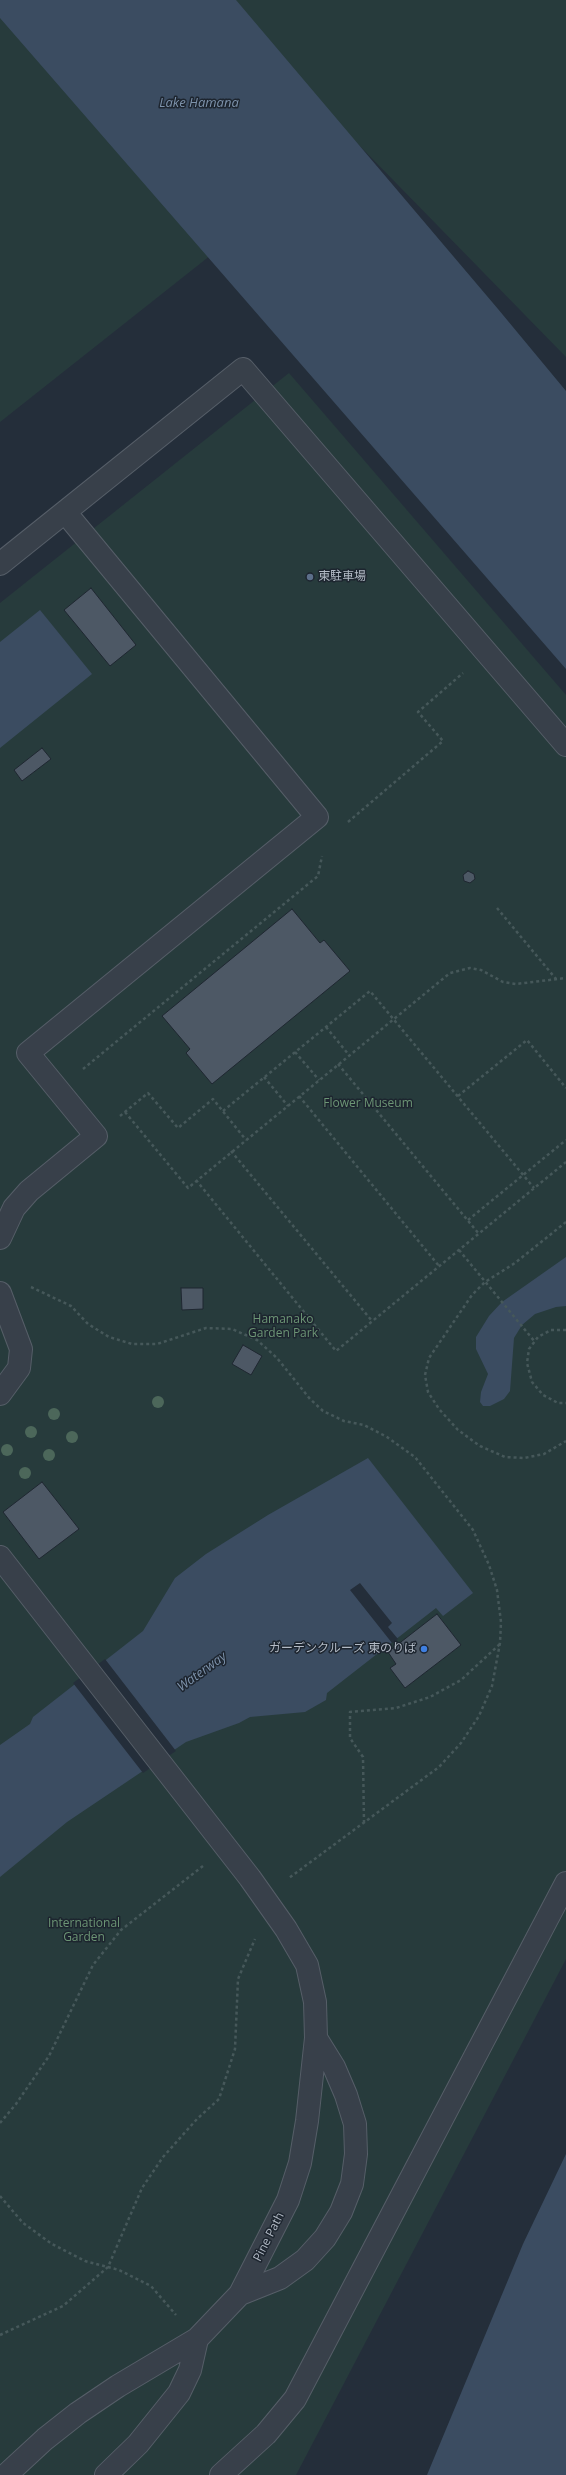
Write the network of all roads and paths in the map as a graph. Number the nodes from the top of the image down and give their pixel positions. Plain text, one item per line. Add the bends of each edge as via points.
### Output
1 (65, 512) junction
2 (0, 564) edge
3 (566, 745) edge
4 (497, 908) dead end
5 (566, 978) edge
6 (556, 979) junction
7 (393, 1019) junction
8 (326, 1027) junction
9 (295, 1052) junction
10 (349, 1055) junction
11 (338, 1064) junction
12 (264, 1077) junction
13 (319, 1080) junction
14 (566, 1088) edge
15 (299, 1096) junction
16 (458, 1096) junction
17 (288, 1106) junction
18 (222, 1111) junction
19 (125, 1112) junction
20 (96, 1136) junction
21 (246, 1140) junction
22 (566, 1140) edge
23 (231, 1151) junction
24 (566, 1162) edge
25 (523, 1175) junction
26 (196, 1180) junction
27 (534, 1189) junction
28 (468, 1220) junction
29 (566, 1222) edge
30 (479, 1234) junction
31 (0, 1238) edge
32 (459, 1250) junction
33 (439, 1266) junction
34 (485, 1282) junction
35 (27, 1285) dead end
36 (0, 1293) edge
37 (372, 1321) junction
38 (566, 1330) edge
39 (535, 1342) junction
40 (0, 1394) edge
41 (566, 1403) edge
42 (566, 1441) edge
43 (0, 1557) edge
44 (500, 1644) junction
45 (364, 1823) junction
46 (227, 1848) junction
47 (566, 1883) edge
48 (263, 1896) junction
49 (280, 1921) junction
50 (316, 2038) junction
51 (0, 2123) edge
52 (0, 2196) edge
53 (108, 2267) junction
54 (240, 2294) junction
55 (0, 2335) edge
56 (197, 2339) junction
57 (6, 2475) edge
58 (106, 2475) edge
59 (221, 2475) edge

1 - 2 lane
1 - 3 lane via 243,369
1 - 20 lane via 317,817 28,1053
4 - 6 path
5 - 6 path
6 - 7 path via 516,984 502,982 481,970 460,969
7 - 8 path via 370,991
7 - 10 path
7 - 16 path
8 - 9 path
8 - 10 path
9 - 12 path
9 - 13 path
10 - 11 path
11 - 13 path
11 - 28 path
12 - 17 path
12 - 18 path
13 - 15 path
14 - 16 path via 526,1040
15 - 17 path
15 - 33 path
16 - 25 path
17 - 21 path
18 - 19 path via 213,1099 178,1128 148,1093
18 - 21 path
19 - 20 path
19 - 26 path via 188,1188
20 - 31 lane via 29,1191 14,1208
21 - 23 path
22 - 25 path
23 - 26 path
23 - 37 path
24 - 27 path
25 - 27 path
25 - 28 path
26 - 37 path via 336,1350
27 - 30 path
28 - 30 path
29 - 34 path via 520,1259
30 - 32 path
32 - 33 path
32 - 34 path
33 - 37 path
34 - 39 path
34 - 42 path via 461,1310 429,1358 425,1375 428,1392 458,1430 480,1446 505,1457 524,1458 544,1454
35 - 44 path via 71,1306 88,1324 109,1337 132,1344 157,1344 206,1328 232,1329 257,1340 277,1358 323,1411 344,1421 364,1425 415,1458 473,1530 482,1547 497,1590 501,1622
36 - 40 lane via 21,1349 19,1368
38 - 39 path via 551,1330 538,1337
39 - 41 path via 529,1349 526,1363 532,1382 543,1396 558,1403
43 - 46 lane, Pine Path
44 - 45 path via 492,1686 479,1716 461,1743 439,1768
44 - 45 path via 461,1680 430,1697 396,1708 350,1712 350,1738 363,1757
45 - 48 path
46 - 48 lane, Pine Path
46 - 51 path via 121,1930 94,1965 49,2056
47 - 59 lane via 295,2400 266,2434
48 - 49 lane, Pine Path
49 - 50 lane, Pine Path via 307,1966 315,2002
49 - 53 path via 253,1941 238,1979 235,2049 219,2099 163,2157 142,2188
50 - 54 lane, Pine Path via 300,2163 288,2200
50 - 54 lane via 334,2067 355,2124 356,2154 352,2184 341,2212 325,2238 305,2260 280,2278
52 - 53 path via 23,2223 52,2244 85,2261
53 - 55 path via 63,2306
53 - 56 path via 151,2286
54 - 56 lane, Pine Path
56 - 57 lane, Pine Path via 78,2413
56 - 58 lane via 190,2370 179,2393 138,2444

